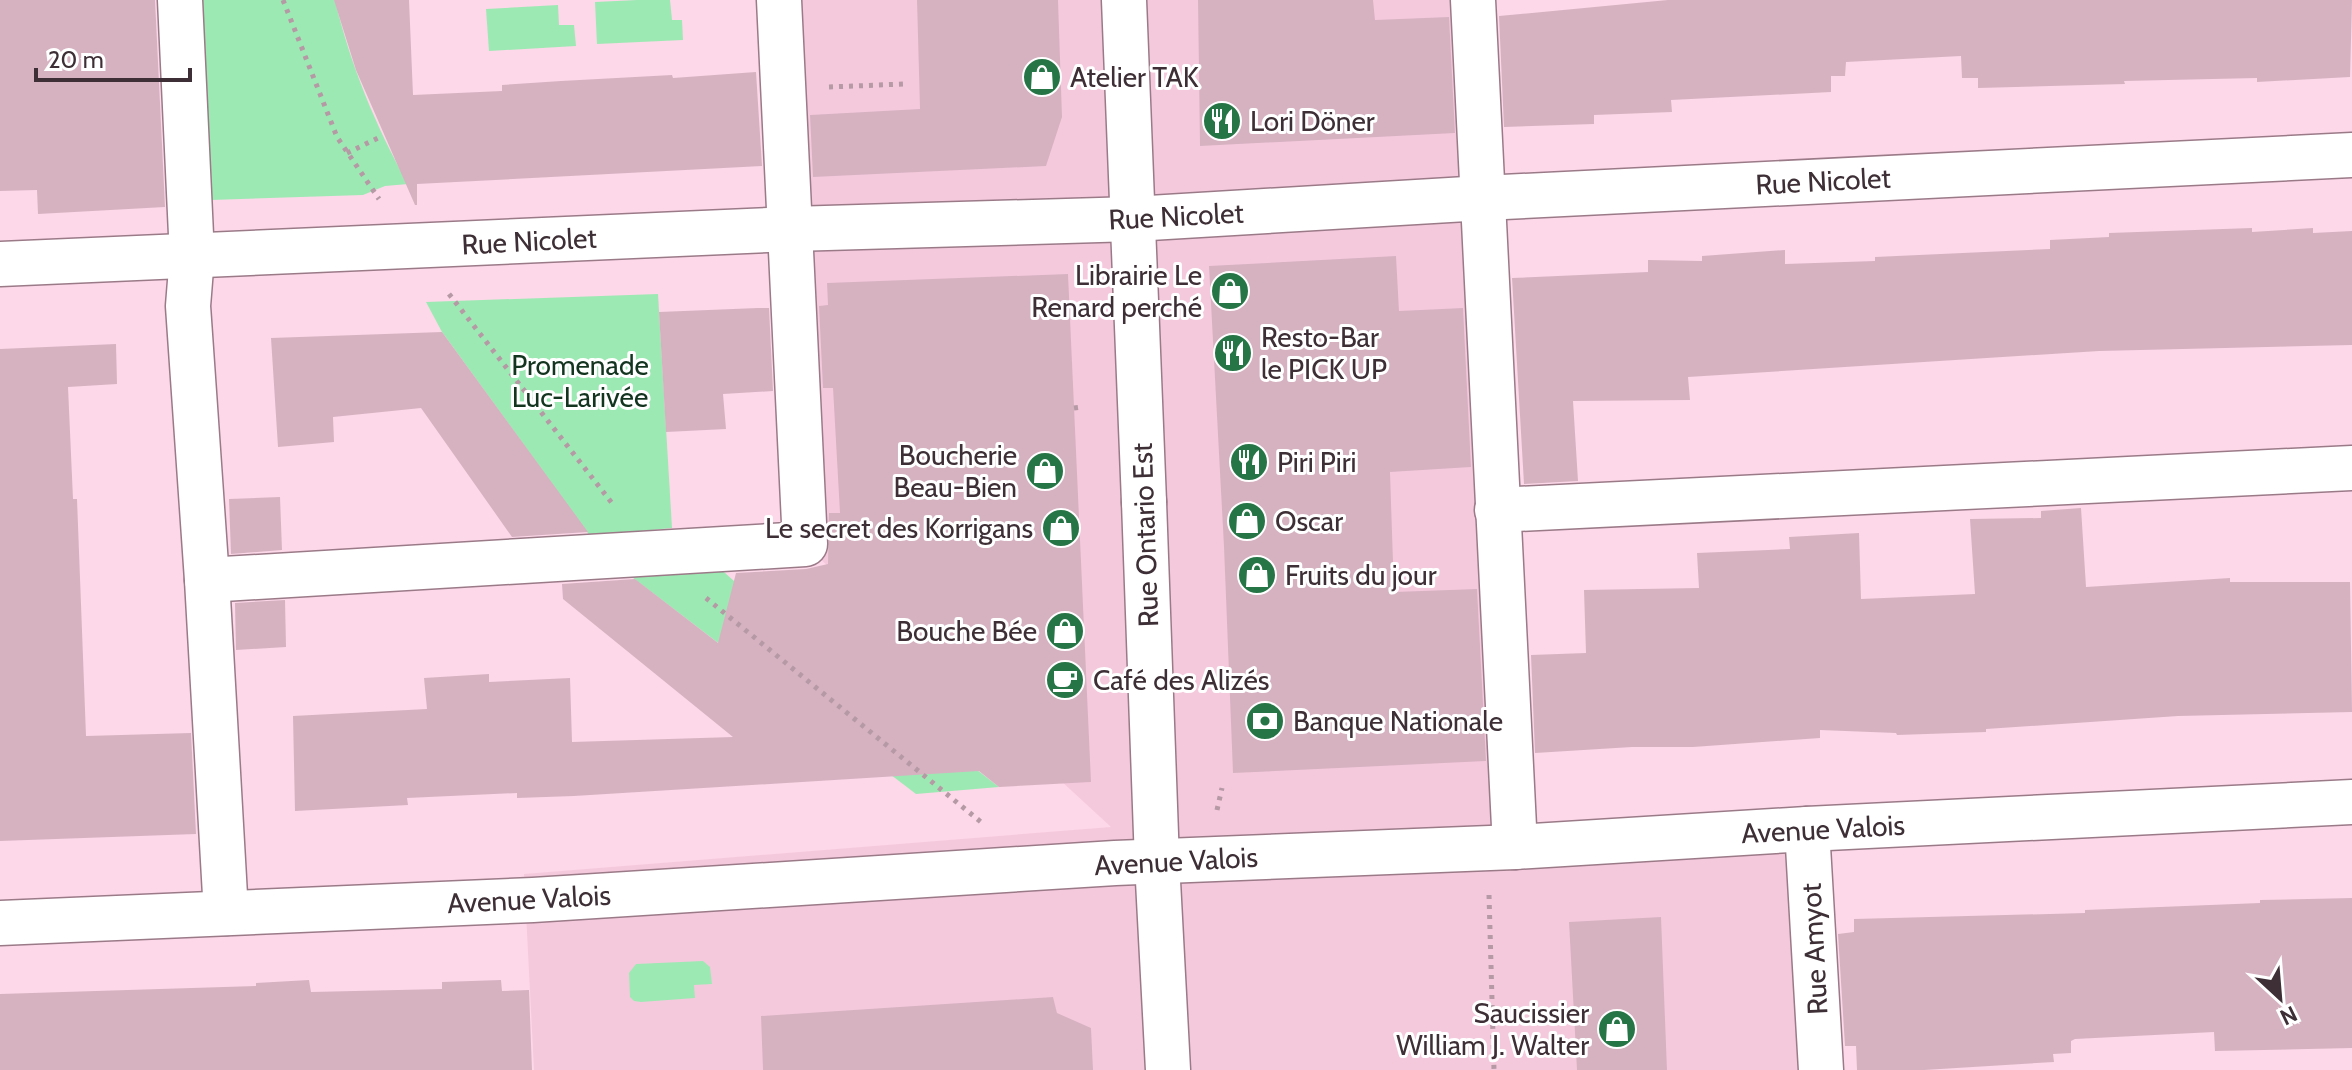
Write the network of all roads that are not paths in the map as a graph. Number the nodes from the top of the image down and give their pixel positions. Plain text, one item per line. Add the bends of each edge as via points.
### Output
1 (180, 0) edge
2 (779, 0) edge
3 (1124, 0) edge
4 (1473, 0) edge
5 (2352, 155) edge
6 (1483, 198) junction
7 (1133, 219) junction
8 (792, 229) junction
9 (192, 256) junction
10 (0, 264) edge
11 (2352, 468) edge
12 (1497, 510) junction
13 (207, 580) junction
14 (2352, 802) edge
15 (1807, 829) junction
16 (1515, 847) junction
17 (1157, 862) junction
18 (226, 913) junction
19 (0, 923) edge
20 (1168, 1070) edge
21 (1821, 1070) edge

1 - 9 street
2 - 8 street
3 - 7 street, Rue Ontario Est
4 - 6 street
5 - 6 street, Rue Nicolet
6 - 7 street, Rue Nicolet
6 - 12 street
7 - 8 street, Rue Nicolet
7 - 17 street, Rue Ontario Est
8 - 9 street, Rue Nicolet
8 - 13 street via 805,544
9 - 10 street, Rue Nicolet
9 - 13 street via 188,306
11 - 12 street
12 - 16 street
13 - 18 street
14 - 15 street, Avenue Valois
15 - 16 street, Avenue Valois
15 - 21 street, Rue Amyot
16 - 17 street, Avenue Valois
17 - 18 street, Avenue Valois
17 - 20 street, Rue Ontario Est
18 - 19 street, Avenue Valois

